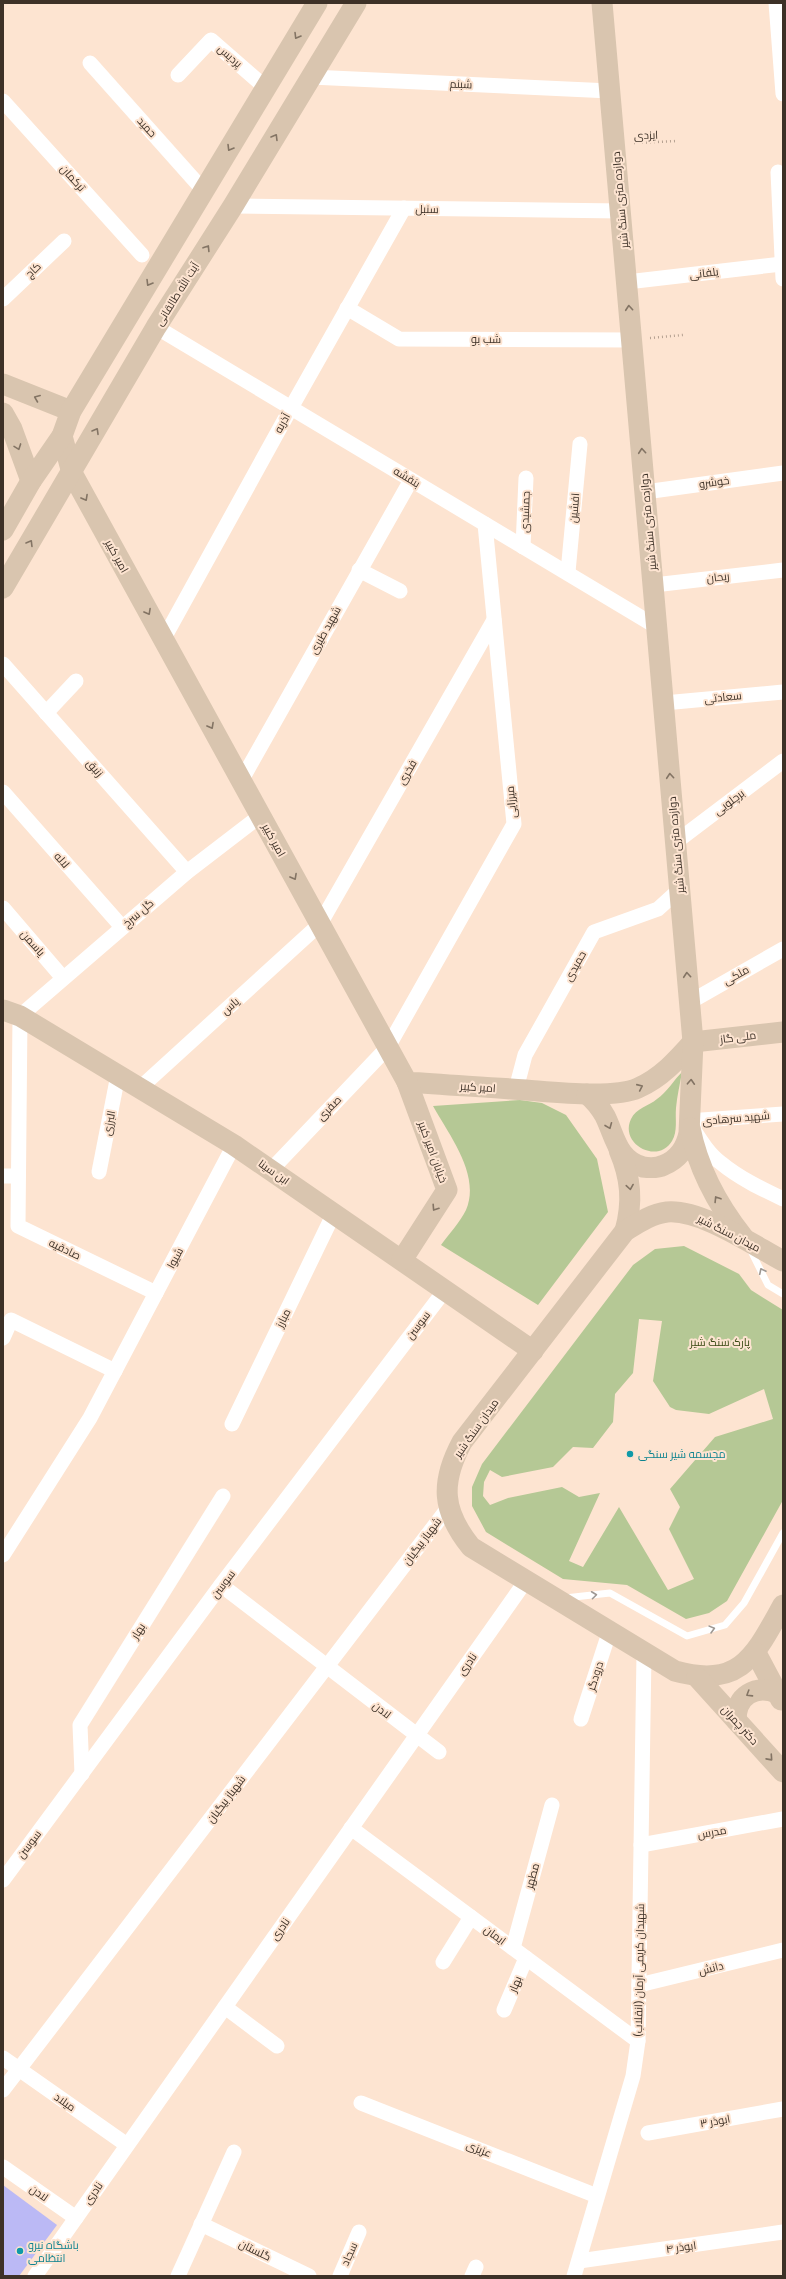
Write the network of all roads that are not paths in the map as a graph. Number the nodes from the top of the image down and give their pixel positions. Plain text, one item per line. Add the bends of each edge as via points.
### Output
1 (318, 3) edge
2 (356, 3) edge
3 (602, 3) edge
4 (776, 3) edge
5 (90, 63) dead end
6 (178, 75) dead end
7 (311, 77) junction
8 (266, 88) junction
9 (610, 91) junction
10 (783, 94) edge
11 (3, 101) edge
12 (778, 172) dead end
13 (204, 191) junction
14 (234, 206) junction
15 (404, 208) junction
16 (621, 211) junction
17 (64, 241) dead end
18 (142, 255) dead end
19 (164, 259) junction
20 (782, 264) junction
21 (191, 273) junction
22 (783, 279) edge
23 (627, 282) junction
24 (3, 299) edge
25 (347, 308) junction
26 (156, 327) junction
27 (632, 340) junction
28 (3, 384) edge
29 (290, 408) junction
30 (71, 411) junction
31 (3, 413) edge
32 (62, 436) junction
33 (580, 444) dead end
34 (72, 473) junction
35 (783, 473) edge
36 (526, 478) dead end
37 (411, 480) junction
38 (31, 482) junction
39 (645, 492) junction
40 (485, 524) junction
41 (3, 530) edge
42 (523, 547) junction
43 (8, 567) edge
44 (359, 570) junction
45 (783, 570) edge
46 (568, 572) junction
47 (654, 585) junction
48 (3, 588) edge
49 (400, 591) dead end
50 (494, 620) junction
51 (657, 627) junction
52 (164, 640) junction
53 (3, 664) edge
54 (76, 681) dead end
55 (783, 692) edge
56 (664, 703) junction
57 (46, 713) junction
58 (783, 761) edge
59 (241, 781) junction
60 (3, 792) edge
61 (260, 816) junction
62 (676, 842) junction
63 (187, 872) junction
64 (680, 889) junction
65 (3, 908) edge
66 (320, 924) junction
67 (122, 927) junction
68 (783, 949) edge
69 (63, 978) junction
70 (690, 1002) junction
71 (11, 1013) edge
72 (783, 1032) edge
73 (693, 1042) junction
74 (388, 1047) junction
75 (118, 1075) junction
76 (407, 1082) junction
77 (140, 1088) junction
78 (516, 1089) junction
79 (587, 1094) junction
80 (783, 1114) edge
81 (688, 1121) junction
82 (234, 1145) junction
83 (619, 1150) junction
84 (271, 1170) junction
85 (99, 1172) dead end
86 (3, 1176) edge
87 (18, 1176) junction
88 (783, 1199) edge
89 (334, 1213) junction
90 (625, 1231) junction
91 (747, 1242) junction
92 (402, 1260) junction
93 (783, 1261) edge
94 (445, 1290) junction
95 (156, 1293) junction
96 (783, 1294) edge
97 (3, 1338) edge
98 (533, 1351) junction
99 (115, 1371) junction
100 (232, 1424) dead end
101 (222, 1496) dead end
102 (448, 1508) junction
103 (783, 1533) edge
104 (3, 1555) edge
105 (526, 1582) junction
106 (221, 1586) junction
107 (555, 1600) junction
108 (783, 1605) edge
109 (609, 1633) junction
110 (756, 1653) junction
111 (644, 1654) junction
112 (326, 1667) junction
113 (696, 1677) junction
114 (780, 1699) edge
115 (581, 1719) dead end
116 (736, 1720) junction
117 (416, 1736) junction
118 (438, 1752) dead end
119 (783, 1772) edge
120 (82, 1774) junction
121 (552, 1805) dead end
122 (783, 1819) edge
123 (351, 1828) junction
124 (641, 1845) junction
125 (3, 1880) edge
126 (471, 1917) junction
127 (513, 1948) junction
128 (783, 1950) edge
129 (526, 1958) junction
130 (443, 1962) dead end
131 (639, 1985) junction
132 (225, 2007) junction
133 (504, 2010) dead end
134 (638, 2041) junction
135 (277, 2046) dead end
136 (3, 2058) edge
137 (19, 2069) junction
138 (3, 2090) edge
139 (361, 2103) dead end
140 (783, 2109) edge
141 (648, 2133) dead end
142 (127, 2145) junction
143 (234, 2152) dead end
144 (3, 2167) edge
145 (597, 2196) junction
146 (76, 2218) junction
147 (201, 2224) junction
148 (359, 2232) dead end
149 (783, 2232) edge
150 (579, 2261) junction
151 (35, 2276) edge
152 (178, 2276) edge
153 (309, 2276) edge
154 (340, 2276) edge
155 (574, 2276) edge

1 -> 8 main road
2 - 7 main road, آیت الله طالقانی
3 - 9 main road, دوازده متری سنگ شیر
4 - 10 street
5 - 13 street, حمید
6 - 8 street, پردیس via 211,40
7 - 9 street, شبنم
14 -> 7 main road, آیت الله طالقانی
8 -> 13 main road
9 - 16 main road, دوازده متری سنگ شیر
11 - 18 street, ترکمان
12 - 20 street
13 - 19 main road
14 - 15 street, سنبل
21 -> 14 main road, آیت الله طالقانی
15 - 16 street, سنبل
15 - 25 street, آذربه
16 - 23 main road, دوازده متری سنگ شیر
17 - 24 street, کاج
19 - 21 main road
19 -> 30 main road
20 - 22 street
20 - 23 street, یلفانی
21 - 26 main road, آیت الله طالقانی
27 -> 23 main road, دوازده متری سنگ شیر
25 - 27 street, شب بو via 399,339
25 - 29 street, آذربه
26 - 29 street, بنفشه
34 -> 26 main road, آیت الله طالقانی
39 -> 27 main road, دوازده متری سنگ شیر
30 -> 28 main road
29 - 37 street, بنفشه
29 - 52 street, آذربه
30 - 32 main road
31 -> 38 main road via 12,429
32 - 34 main road, امیر کبیر
32 - 38 main road
33 - 46 street, افشین
43 -> 34 main road, آیت الله طالقانی
34 -> 52 main road, امیر کبیر
35 - 39 street, خوشرو
36 - 42 street, جمشیدی
37 - 40 street, بنفشه
37 - 44 street, شهید طیری
38 - 41 main road
39 - 47 main road, دوازده متری سنگ شیر
40 - 42 street, بنفشه
40 - 50 street, میرزایی
42 - 46 street, بنفشه
43 - 48 main road, آیت الله طالقانی
44 - 49 street
44 - 59 street, شهید طیری
45 - 47 street, ریحان
46 - 51 street, بنفشه
47 - 51 main road, دوازده متری سنگ شیر
50 - 66 street, فخری
50 - 74 street, میرزایی via 514,824
51 - 56 main road, دوازده متری سنگ شیر
52 -> 59 main road, امیر کبیر
53 - 57 street, زنبق
54 - 57 street
55 - 56 street, سعادتی
62 -> 56 main road, دوازده متری سنگ شیر
57 - 63 street, زنبق
58 - 62 street, برچلویی
59 - 61 main road, امیر کبیر
60 - 67 street, لاله
61 - 63 street, گل سرخ
61 -> 66 main road, امیر کبیر
62 - 64 main road, دوازده متری سنگ شیر
63 - 67 street, گل سرخ
70 -> 64 main road, دوازده متری سنگ شیر
64 - 78 street, حمیدی via 658,909 594,932 526,1054
65 - 69 street, یاسمن
66 - 74 main road, امیر کبیر
66 - 77 street, یاس
67 - 69 street, گل سرخ
68 - 70 street, ملکی
69 - 71 street, گل سرخ
70 - 73 main road, دوازده متری سنگ شیر
71 - 75 main road, ابن سینا
71 - 87 street, صادقیه
72 - 73 main road, ملی گاز
79 -> 73 main road, امیر کبیر via 636,1089 666,1071
81 -> 73 main road, دوازده متری سنگ شیر
74 - 76 main road, امیر کبیر
74 - 84 street, صفری
75 - 77 main road, ابن سینا
75 - 85 street, البرزی
76 - 78 main road, امیر کبیر
76 -> 92 main road, خیابان امیر کبیر via 446,1190
77 - 82 main road, ابن سینا
78 - 79 main road, امیر کبیر
79 -> 83 main road via 605,1116
80 - 81 street, شهید سرهادی
81 - 83 main road via 687,1145 671,1163 654,1168 636,1165 626,1159
81 - 88 street via 720,1163 759,1188
91 -> 81 main road via 732,1223 704,1176
82 - 84 main road, ابن سینا
82 - 95 street, شیوا
83 -> 90 main road via 626,1166 631,1195
84 - 89 main road, ابن سینا
86 - 87 street
87 - 95 street, صادقیه via 18,1226
89 - 92 main road, ابن سینا
89 - 100 street, مبارز
90 - 91 main road, میدان سنگ شیر via 645,1218 667,1212 690,1214
90 - 98 main road, میدان سنگ شیر
91 - 93 main road, میدان سنگ شیر
96 -> 91 lane via 768,1285
92 - 94 main road, ابن سینا
94 - 98 main road, ابن سینا
94 - 106 street, سوسن
95 - 99 street, شیوا
97 - 99 street via 11,1320
98 - 102 main road, میدان سنگ شیر via 462,1442 451,1462 446,1485
99 - 104 street, شیوا via 90,1418
101 - 120 street, بهار via 80,1725
102 - 105 main road, میدان سنگ شیر via 457,1529 471,1547
102 - 112 street, شهباز بیگیان
107 -> 103 lane via 610,1593 687,1636 725,1625 744,1603
105 - 107 main road, میدان سنگ شیر
105 - 117 street, نادری
106 - 112 street, لادن
106 - 120 street, سوسن
107 - 109 main road, میدان سنگ شیر
108 - 110 main road, میدان سنگ شیر
109 - 111 main road, میدان سنگ شیر
109 - 115 street, درودگر
110 - 113 main road, میدان سنگ شیر via 739,1667 719,1676
110 - 114 main road
111 - 113 main road, میدان سنگ شیر via 675,1672
111 - 124 street, شهیدان کریمی آرمان (انقلاب)
112 - 117 street, لادن
112 - 137 street, شهباز بیگیان
113 - 116 main road, دکتر چمران
114 -> 116 main road via 763,1689 749,1693 738,1705
116 -> 119 main road, دکتر چمران
117 - 118 street, لادن
117 - 123 street, نادری
120 - 125 street, سوسن
121 - 127 street, مطهر
122 - 124 street, مدرس
123 - 126 street, ایمان
123 - 132 street, نادری
124 - 131 street, شهیدان کریمی آرمان (انقلاب)
126 - 127 street, ایمان
126 - 130 street
127 - 129 street, ایمان
128 - 131 street, دانش
129 - 133 street, بهار
129 - 134 street, ایمان
131 - 134 street, شهیدان کریمی آرمان (انقلاب)
132 - 135 street
132 - 142 street, نادری
134 - 145 street, شهیدان کریمی آرمان (انقلاب) via 633,2076
136 - 137 street, میلاد
137 - 138 street, شهباز بیگیان
137 - 142 street, میلاد
139 - 145 street, عزیزی
140 - 141 street, ابوذر ۳
142 - 146 street, نادری
143 - 147 street
144 - 146 street, لادن
145 - 150 street, شهیدان کریمی آرمان (انقلاب)
146 - 151 street, نادری
147 - 152 street
147 - 153 street, گلستان
148 - 154 street, سجاد
149 - 150 street, ابوذر ۴
150 - 155 street, شهیدان کریمی آرمان (انقلاب)

